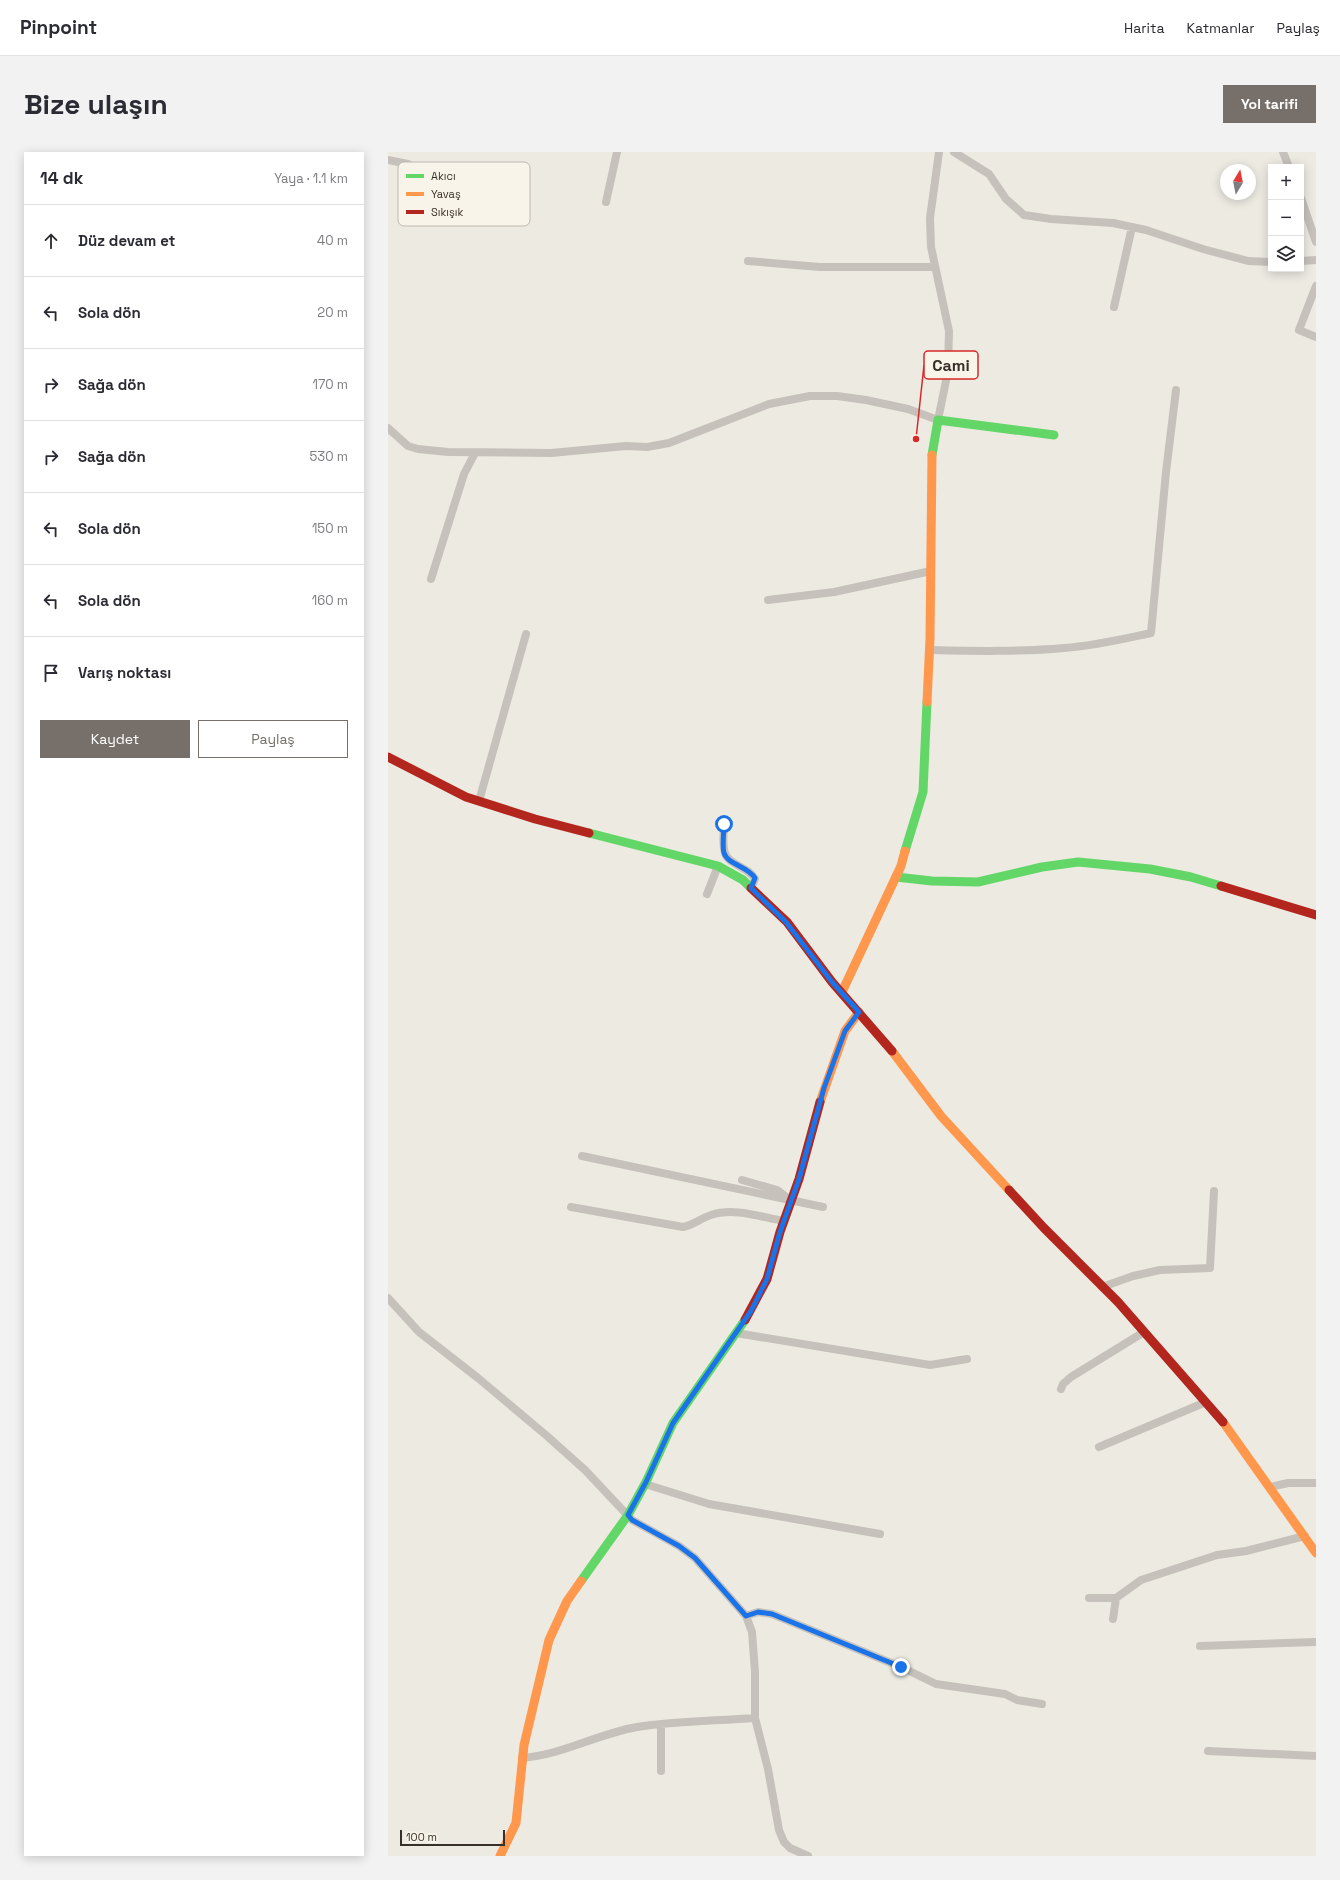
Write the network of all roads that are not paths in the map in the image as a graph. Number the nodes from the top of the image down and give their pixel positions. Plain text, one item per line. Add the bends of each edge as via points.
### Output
1 (617, 152) edge
2 (939, 152) edge
3 (954, 152) edge
4 (1283, 152) edge
5 (388, 160) edge
6 (398, 162) edge
7 (1288, 164) edge
8 (1302, 200) edge
9 (606, 202) dead end
10 (1132, 227) junction
11 (1316, 242) edge
12 (1316, 260) edge
13 (748, 261) dead end
14 (1304, 261) edge
15 (1268, 262) edge
16 (935, 268) junction
17 (1316, 286) edge
18 (1114, 307) dead end
19 (1316, 337) edge
20 (1176, 390) dead end
21 (938, 420) junction
22 (388, 428) edge
23 (1054, 435) dead end
24 (474, 452) junction
25 (931, 571) junction
26 (431, 579) dead end
27 (768, 600) dead end
28 (526, 634) dead end
29 (930, 650) junction
30 (388, 757) edge
31 (479, 801) junction
32 (724, 824) dead end
33 (718, 866) junction
34 (896, 877) junction
35 (751, 888) junction
36 (707, 894) dead end
37 (1316, 915) edge
38 (842, 992) junction
39 (859, 1012) junction
40 (582, 1156) dead end
41 (742, 1180) dead end
42 (1214, 1191) dead end
43 (791, 1201) junction
44 (571, 1207) dead end
45 (823, 1207) dead end
46 (784, 1221) junction
47 (1102, 1287) junction
48 (388, 1298) edge
49 (1144, 1332) junction
50 (736, 1333) junction
51 (967, 1359) dead end
52 (1061, 1389) dead end
53 (1206, 1402) junction
54 (1099, 1447) dead end
55 (1316, 1483) edge
56 (645, 1484) junction
57 (1270, 1487) junction
58 (628, 1515) junction
59 (880, 1534) dead end
60 (1304, 1536) junction
61 (1316, 1553) edge
62 (1090, 1598) dead end
63 (1116, 1598) junction
64 (746, 1616) junction
65 (1113, 1618) dead end
66 (1316, 1642) edge
67 (1200, 1646) dead end
68 (1042, 1704) dead end
69 (755, 1718) junction
70 (661, 1725) junction
71 (1208, 1751) dead end
72 (1316, 1756) edge
73 (522, 1758) junction
74 (661, 1771) dead end
75 (500, 1856) edge
76 (808, 1856) edge

1 - 9 street
2 - 16 street via 930,218
3 - 10 street via 989,174 1006,199 1024,215
4 - 7 street
5 - 6 street
8 - 11 street
10 - 15 street via 1248,261
10 - 18 street
12 - 14 street
13 - 16 street via 820,267
16 - 21 street via 949,331 948,371
17 - 19 street via 1300,330
20 - 29 street via 1151,633 1065,648 1002,651
21 - 23 street
21 - 24 street via 908,409 866,400 810,396 769,404 669,443 647,447 626,446 551,453
21 - 25 street via 932,457
22 - 24 street via 408,446 418,450
24 - 26 street via 464,474
25 - 27 street via 834,592
25 - 29 street
28 - 31 street
29 - 34 street via 923,792
30 - 31 street via 466,797
31 - 33 street via 535,819
32 - 35 street via 724,853 729,860 751,872 755,878
33 - 35 street via 743,880
33 - 36 street
34 - 37 street via 978,882 1042,867 1078,862 1118,865 1191,877
34 - 38 street
35 - 38 street via 786,922
38 - 39 street
39 - 43 street via 845,1031 834,1057
39 - 47 street via 941,1116
40 - 43 street
41 - 43 street via 777,1190
42 - 47 street via 1210,1268 1160,1270
43 - 45 street
43 - 46 street
44 - 46 street via 683,1227 728,1211
46 - 50 street via 767,1279 751,1311
47 - 49 street
48 - 58 street via 419,1332 547,1436
49 - 52 street via 1071,1377
49 - 53 street
50 - 51 street via 930,1365
50 - 56 street via 673,1423
53 - 54 street
53 - 57 street
55 - 57 street via 1288,1483
56 - 58 street
56 - 59 street via 709,1504
57 - 60 street
58 - 64 street via 632,1520 679,1546 695,1558
58 - 73 street via 566,1601 549,1640
60 - 61 street
60 - 63 street via 1246,1551 1217,1555 1141,1580
62 - 63 street
63 - 65 street
64 - 68 street via 758,1612 772,1614 936,1684 1005,1694 1017,1700
64 - 69 street via 752,1632
66 - 67 street
69 - 70 street
69 - 76 street via 768,1769 779,1830 790,1848
70 - 73 street via 629,1729 560,1752
70 - 74 street
71 - 72 street
73 - 75 street via 516,1823

